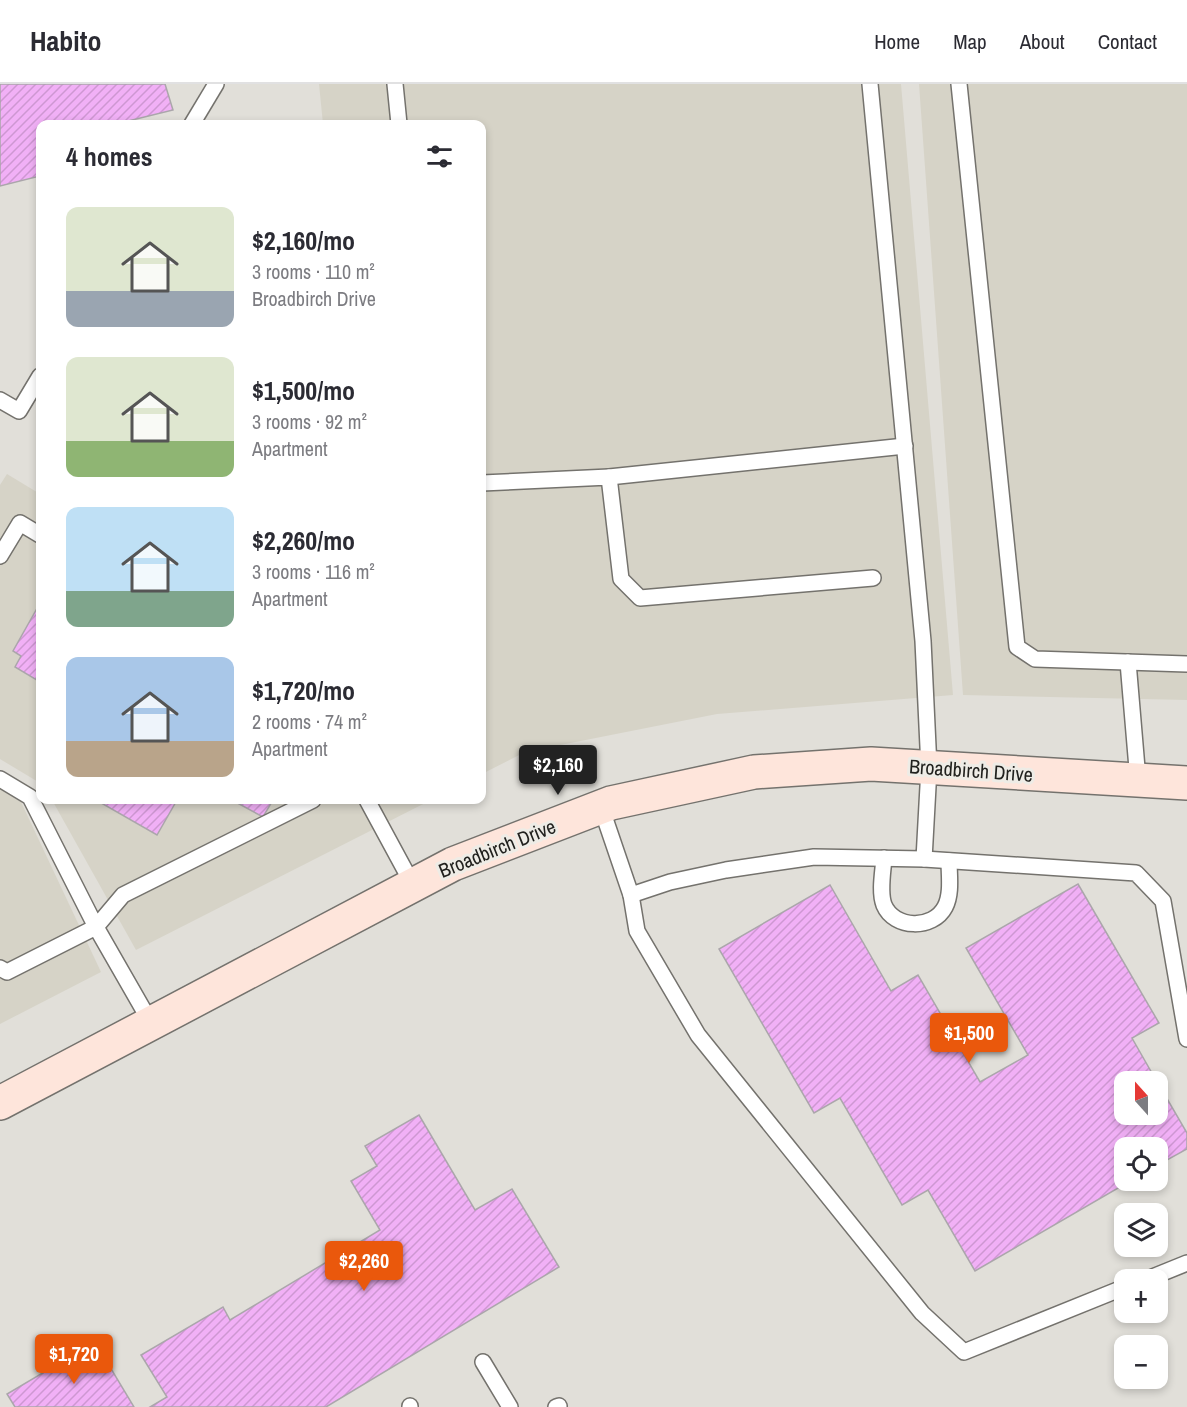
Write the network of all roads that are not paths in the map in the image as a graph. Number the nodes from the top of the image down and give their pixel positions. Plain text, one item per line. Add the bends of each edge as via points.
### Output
1 (216, 84) edge
2 (395, 84) edge
3 (870, 84) edge
4 (959, 84) edge
5 (194, 120) edge
6 (399, 120) edge
7 (36, 383) edge
8 (0, 400) edge
9 (905, 446) junction
10 (609, 477) junction
11 (486, 483) edge
12 (36, 533) edge
13 (0, 556) edge
14 (873, 578) dead end
15 (1128, 662) junction
16 (1187, 664) edge
17 (929, 768) junction
18 (0, 778) edge
19 (1138, 780) junction
20 (1187, 783) edge
21 (305, 804) edge
22 (369, 804) edge
23 (601, 807) junction
24 (884, 858) junction
25 (924, 859) junction
26 (949, 861) junction
27 (414, 885) junction
28 (630, 895) junction
29 (96, 927) junction
30 (2, 972) edge
31 (151, 1023) junction
32 (1187, 1038) edge
33 (0, 1103) edge
34 (1187, 1263) edge
35 (1168, 1271) edge
36 (1114, 1291) edge
37 (483, 1362) dead end
38 (510, 1407) edge

1 - 5 lane
2 - 6 lane
3 - 9 lane
4 - 15 lane via 1017,647 1035,659
7 - 8 lane via 19,411
9 - 10 lane
9 - 17 lane via 923,641
10 - 11 lane
10 - 14 lane via 621,579 640,598
12 - 13 lane via 20,524
15 - 16 lane
15 - 19 lane
17 - 19 street, Broadbirch Drive
17 - 23 street, Broadbirch Drive via 871,764 754,772
17 - 25 lane
18 - 29 lane via 30,797
19 - 20 street, Broadbirch Drive
21 - 29 lane via 123,895
22 - 27 lane
23 - 27 street, Broadbirch Drive via 453,864
23 - 28 lane
24 - 25 lane
24 - 26 lane via 884,903 888,912 896,919 917,924 944,910
24 - 28 lane via 814,857 726,870
25 - 26 lane
26 - 32 lane via 1136,873 1163,901
27 - 31 street, Broadbirch Drive
28 - 36 lane via 637,932 698,1035 922,1313 964,1352
29 - 30 lane
29 - 31 lane
31 - 33 street, Broadbirch Drive
34 - 35 lane
37 - 38 lane

